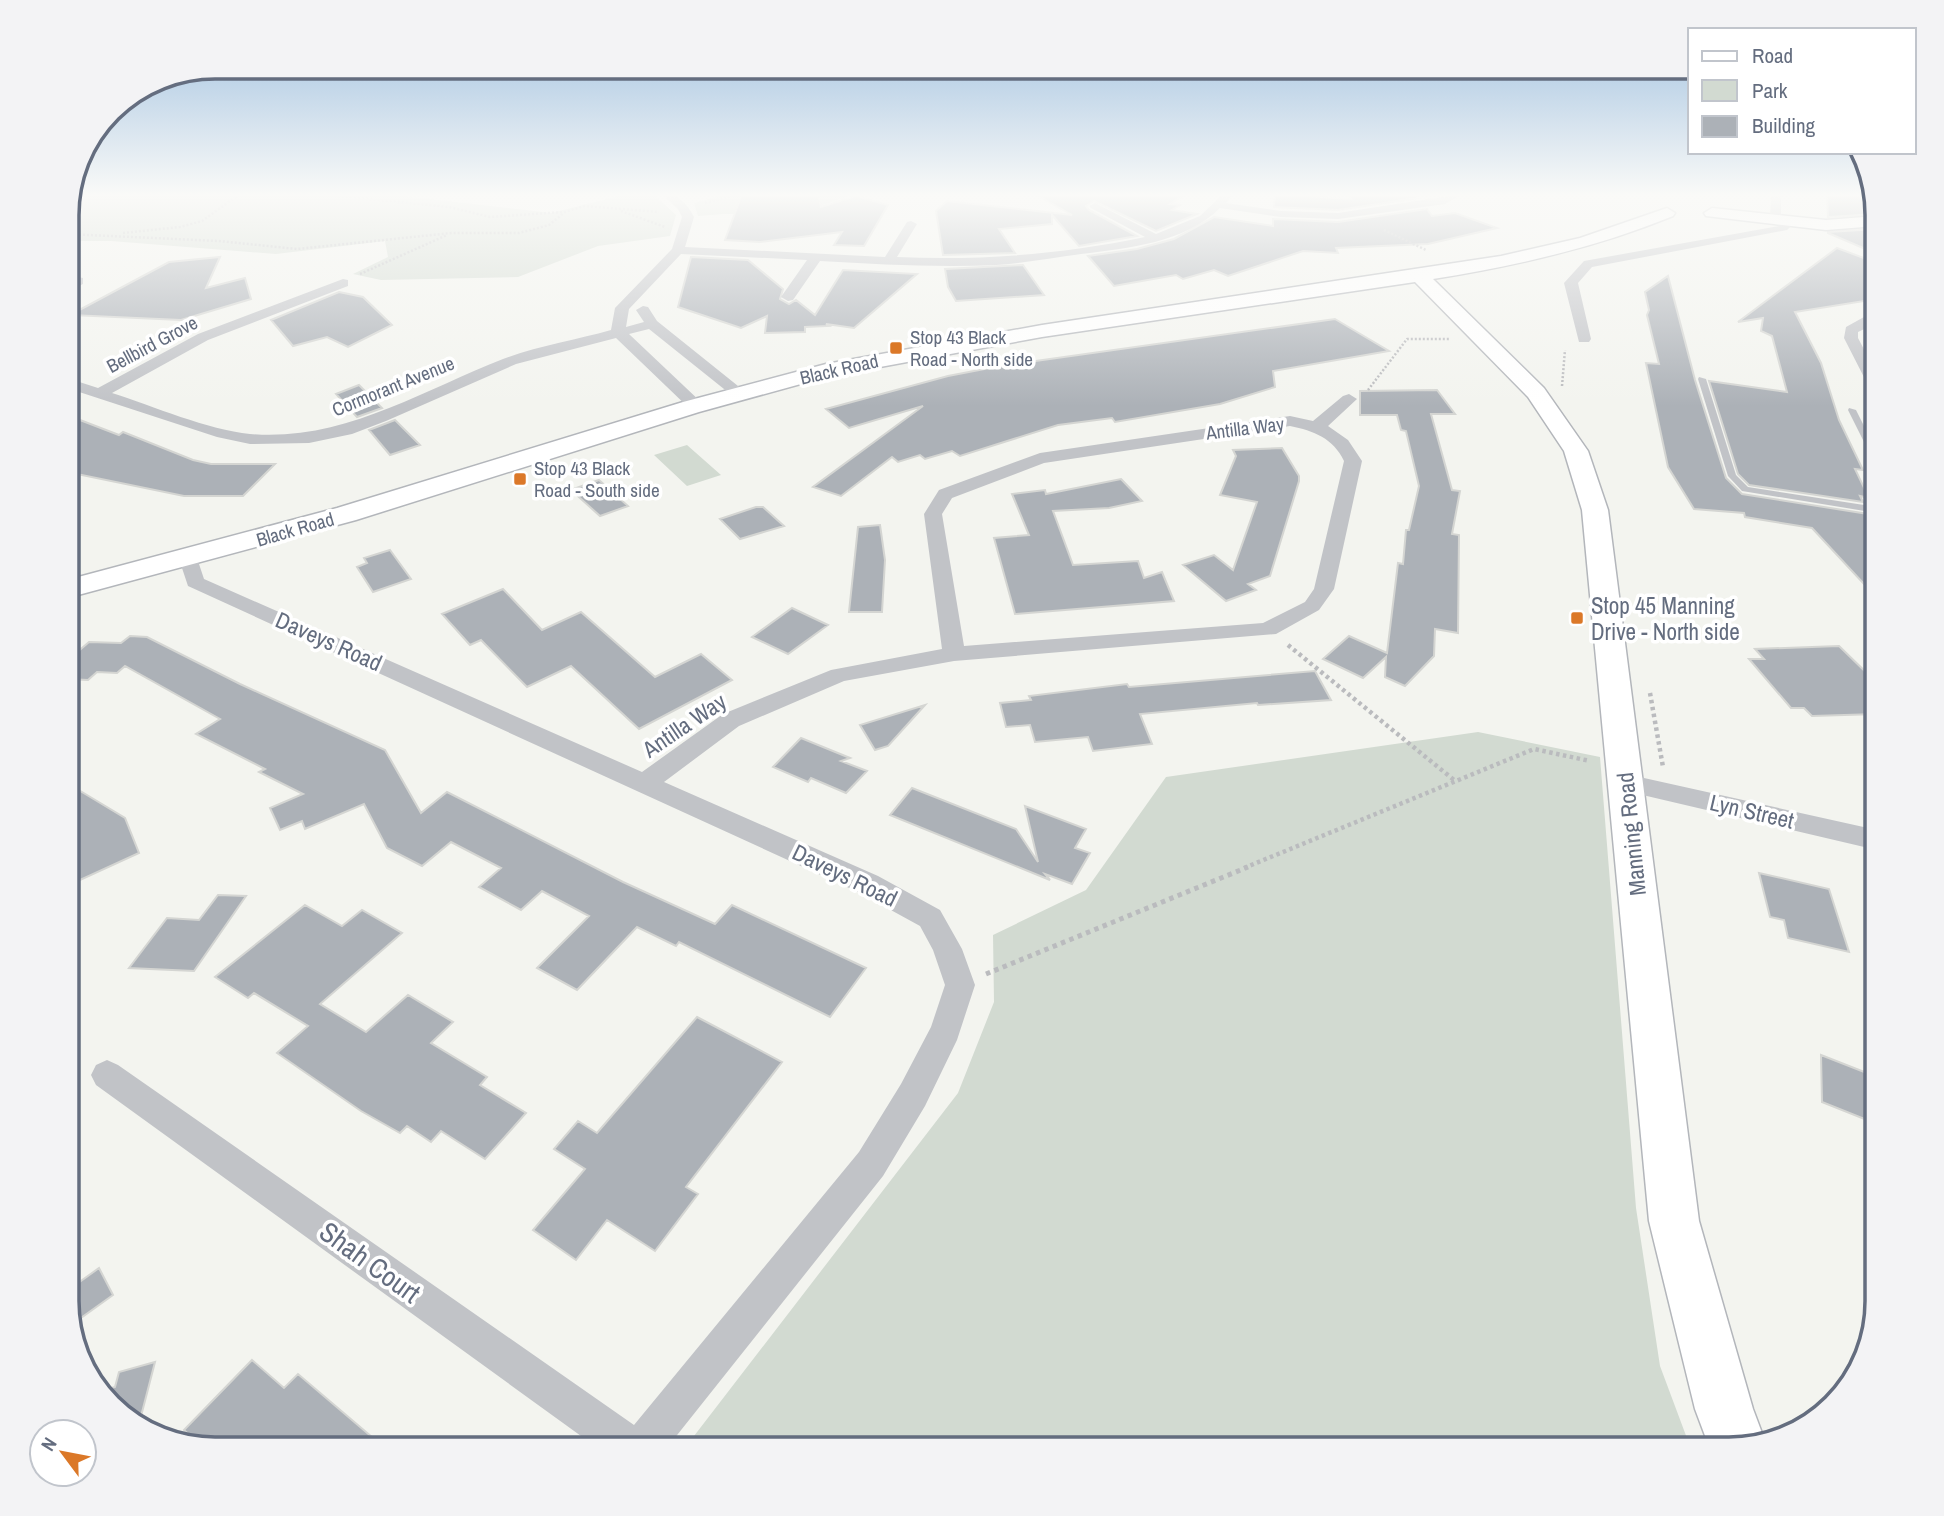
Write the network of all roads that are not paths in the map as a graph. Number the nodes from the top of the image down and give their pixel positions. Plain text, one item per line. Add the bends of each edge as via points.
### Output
1 (664, 265) edge
2 (811, 265) edge
3 (1480, 265) edge
4 (1587, 265) edge
5 (1419, 276) junction
6 (343, 284) road end
7 (644, 286) junction
8 (788, 297) dead end
9 (1865, 322) edge
10 (652, 324) junction
11 (618, 332) junction
12 (1584, 339) dead end
13 (1865, 363) edge
14 (1702, 379) dead end
15 (79, 387) edge
16 (97, 394) junction
17 (740, 394) junction
18 (1349, 399) road end
19 (697, 407) junction
20 (1852, 410) dead end
21 (1318, 426) junction
22 (1865, 435) edge
23 (1865, 508) edge
24 (189, 559) junction
25 (79, 586) edge
26 (954, 654) junction
27 (1625, 776) junction
28 (645, 783) junction
29 (1865, 837) edge
30 (107, 1075) dead end
31 (615, 1437) edge
32 (650, 1437) edge
33 (1734, 1437) edge

1 - 7 street
2 - 8 street
3 - 5 main road, Black Road
4 - 12 street via 1572,283
5 - 17 main road, Black Road via 999,338 867,362
5 - 27 main road, Manning Road via 1536,393 1576,451 1595,510
6 - 16 street, Bellbird Grove via 203,337
7 - 10 street via 641,306
7 - 11 street via 622,308
9 - 13 street via 1851,330
10 - 11 street, Cormorant Avenue
10 - 17 street
11 - 16 street, Cormorant Avenue via 511,361 380,418 309,438 239,437
11 - 19 street
14 - 23 lane via 1732,476 1745,489
15 - 16 street, Cormorant Avenue
17 - 19 main road, Black Road
18 - 21 street
19 - 24 main road, Black Road
20 - 22 lane
21 - 26 street, Antilla Way via 1290,421 1040,458 945,494 933,514
21 - 26 street, Antilla Way via 1346,444 1353,461 1324,589 1312,606 1268,629
24 - 25 main road, Black Road
24 - 28 street, Daveys Road via 195,582
26 - 28 street, Antilla Way via 839,675 731,720
27 - 29 street, Lyn Street
27 - 33 main road, Manning Road via 1675,1220
28 - 32 street, Daveys Road via 868,884 930,918 960,985 946,1030 871,1164
30 - 31 street, Shah Court

